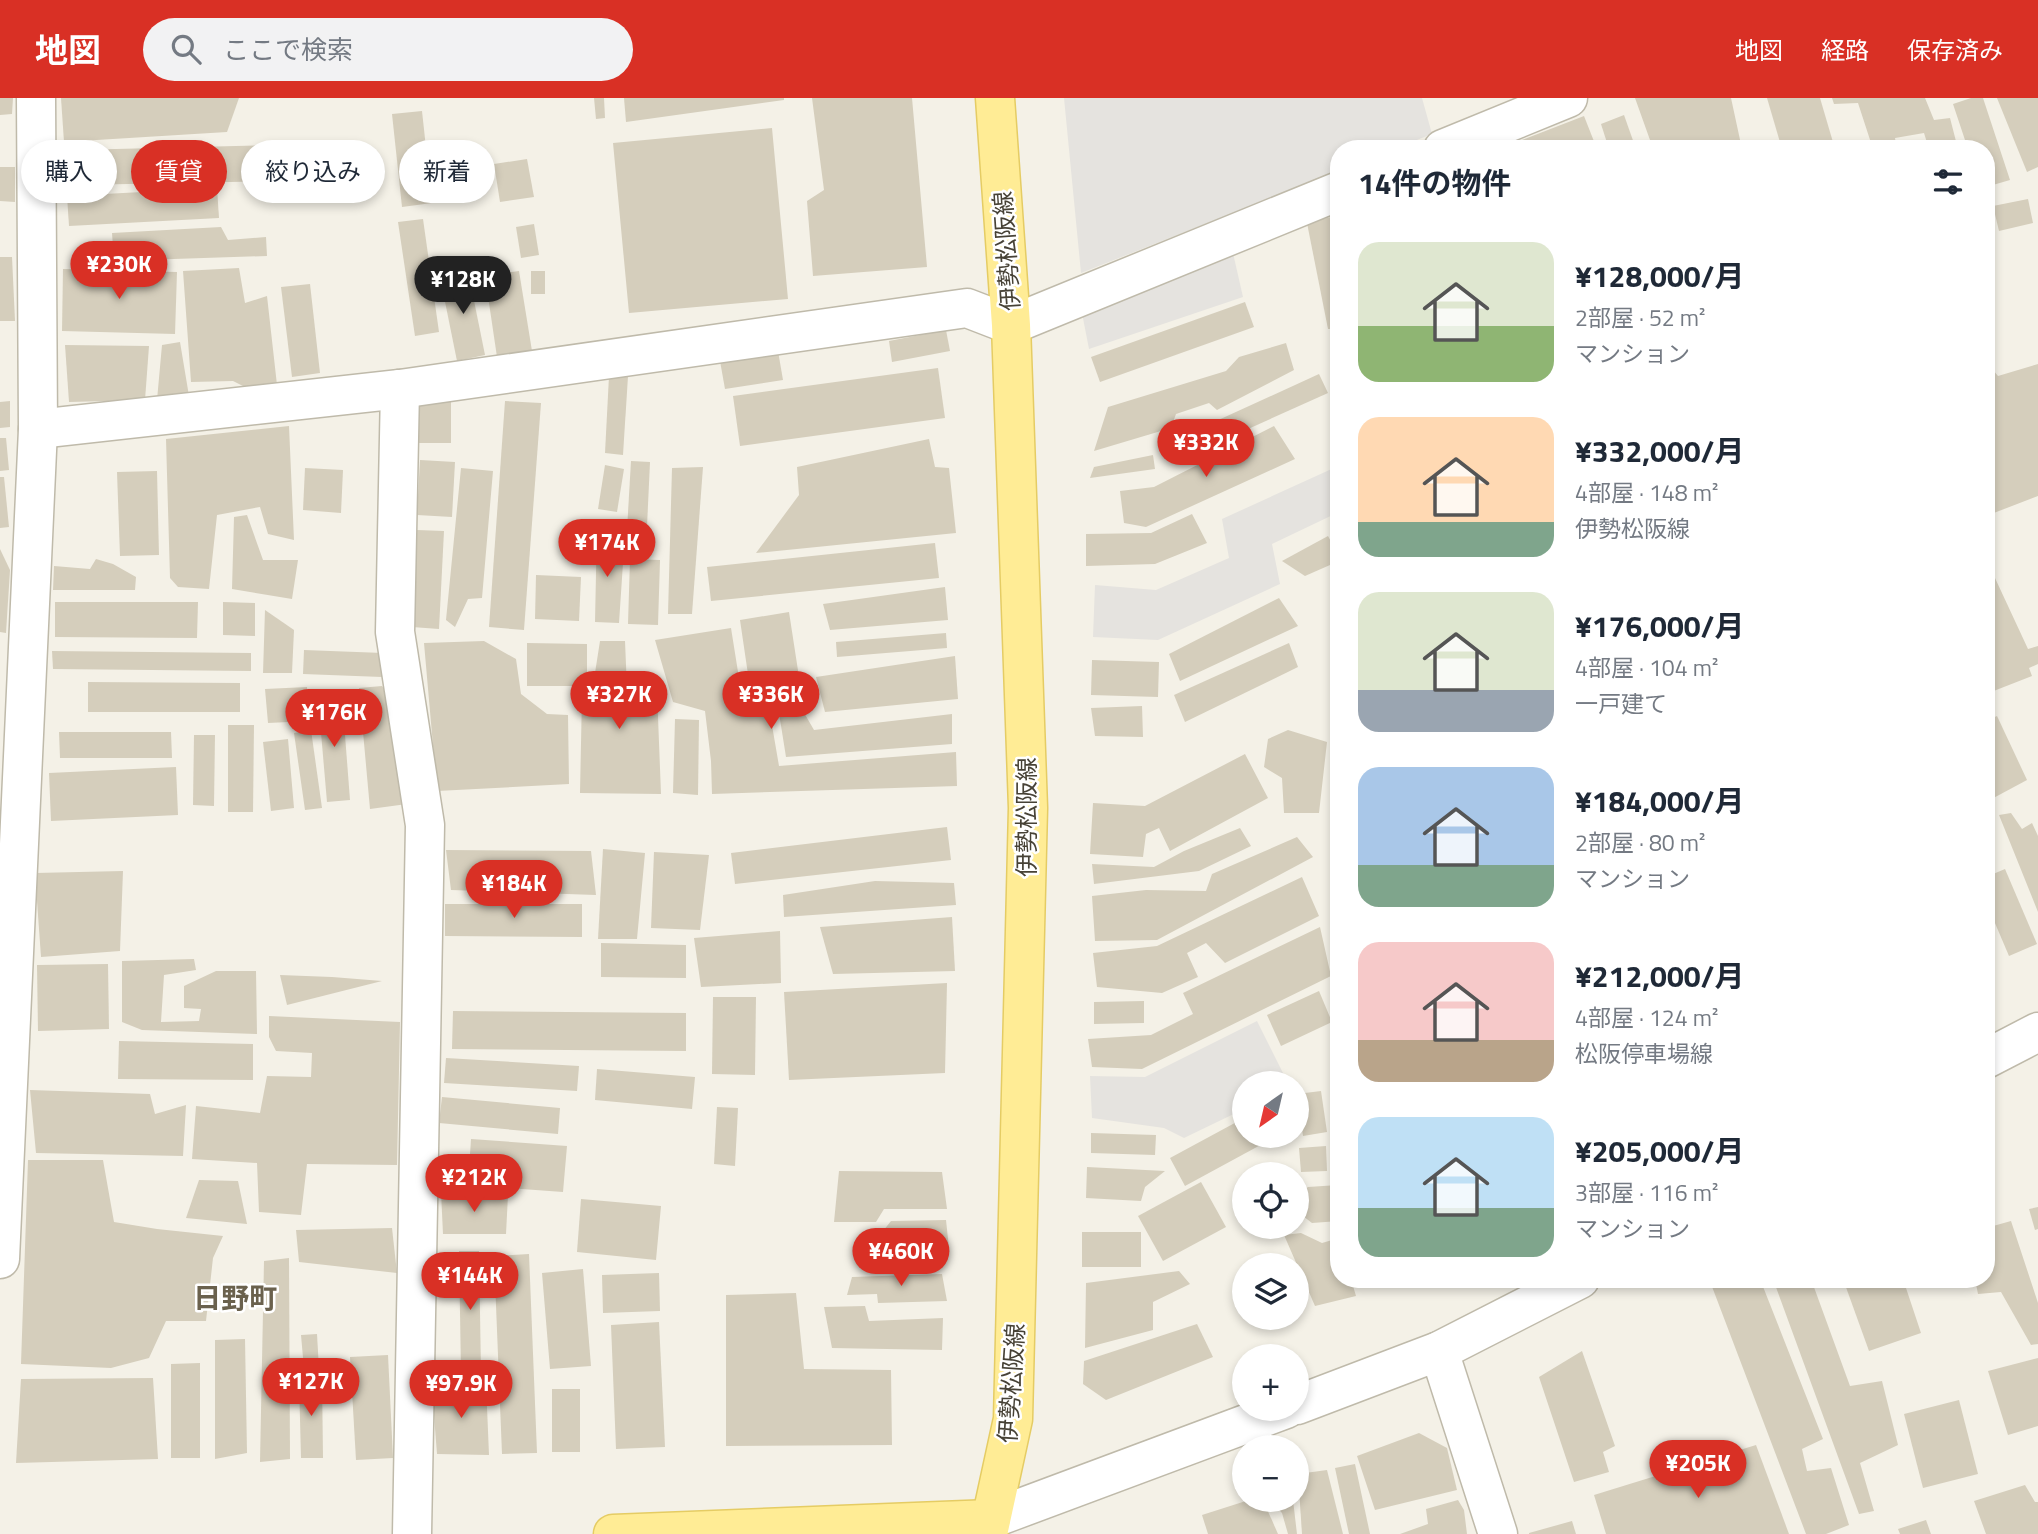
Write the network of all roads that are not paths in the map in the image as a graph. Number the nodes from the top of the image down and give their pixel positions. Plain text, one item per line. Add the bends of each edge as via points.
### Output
1 (36, 98) edge
2 (995, 98) edge
3 (1568, 98) edge
4 (1466, 140) edge
5 (1330, 195) edge
6 (1011, 325) junction
7 (400, 389) junction
8 (37, 429) junction
9 (2038, 1032) edge
10 (1995, 1054) edge
11 (0, 1259) edge
12 (1562, 1288) edge
13 (1439, 1351) junction
14 (1309, 1400) edge
15 (1256, 1421) edge
16 (990, 1527) edge
17 (412, 1534) edge
18 (613, 1534) edge
19 (1498, 1534) edge

1 - 8 street
2 - 6 main road, 伊勢松阪線
3 - 4 street
5 - 6 street
6 - 7 street via 967,308
6 - 16 main road, 伊勢松阪線 via 1027,868 1013,1419
7 - 8 street
7 - 17 street via 395,632 425,825
8 - 11 street
9 - 10 street
12 - 13 street
13 - 14 street
13 - 19 street
15 - 16 street
16 - 18 main road

